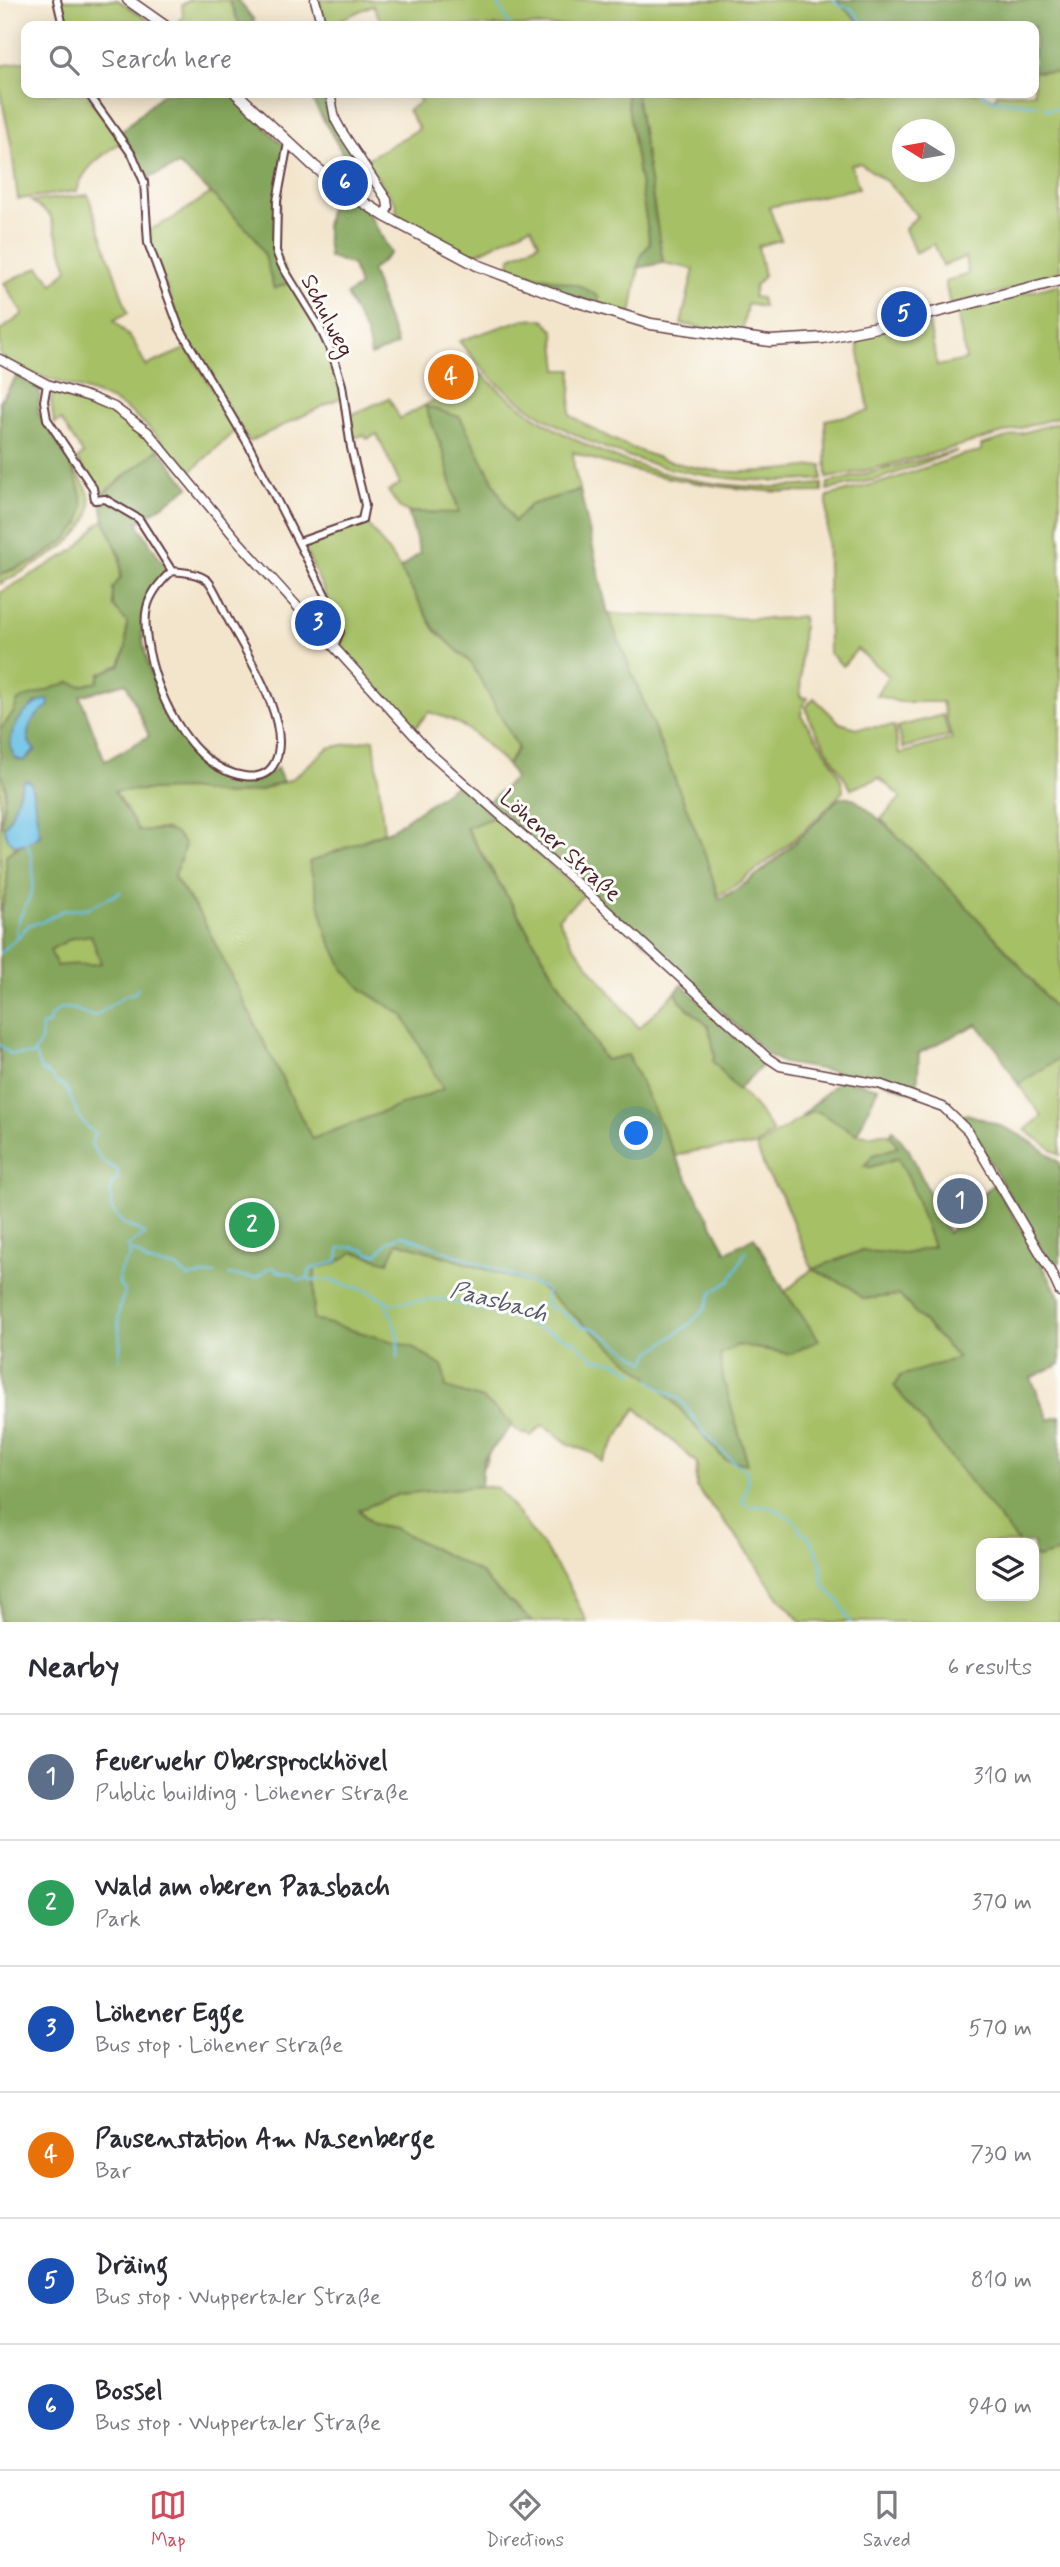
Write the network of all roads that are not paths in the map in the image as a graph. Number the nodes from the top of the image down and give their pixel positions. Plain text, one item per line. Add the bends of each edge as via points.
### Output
1 (57, 0) edge
2 (128, 0) edge
3 (315, 0) edge
4 (62, 21) edge
5 (158, 21) edge
6 (321, 21) edge
7 (92, 98) edge
8 (241, 98) edge
9 (331, 98) edge
10 (288, 143) junction
11 (385, 216) junction
12 (1060, 280) edge
13 (0, 359) edge
14 (47, 384) junction
15 (299, 542) junction
16 (172, 571) junction
17 (334, 646) junction
18 (1060, 1292) edge

1 - 4 street
2 - 5 main road
3 - 6 street
7 - 15 street via 133,156 144,182 148,243 179,327
8 - 10 main road
9 - 11 street via 341,130 387,200
10 - 11 main road via 347,192
10 - 15 street, Schulweg via 277,201 276,251 333,356 365,505 362,520
11 - 12 main road via 477,265 586,305 651,324 770,341 822,338 882,326
13 - 14 street, Löhener Straße
14 - 16 street via 47,419 93,488 95,500 105,499 139,519
14 - 17 street, Löhener Straße via 114,407 148,432 238,541
15 - 17 street via 336,615 340,632
16 - 16 street via 152,593 144,625 167,702 191,746 230,774 256,778 276,761 279,734 268,692 208,581
17 - 18 street, Löhener Straße via 430,753 768,1058 780,1066 879,1084 953,1115 968,1131

